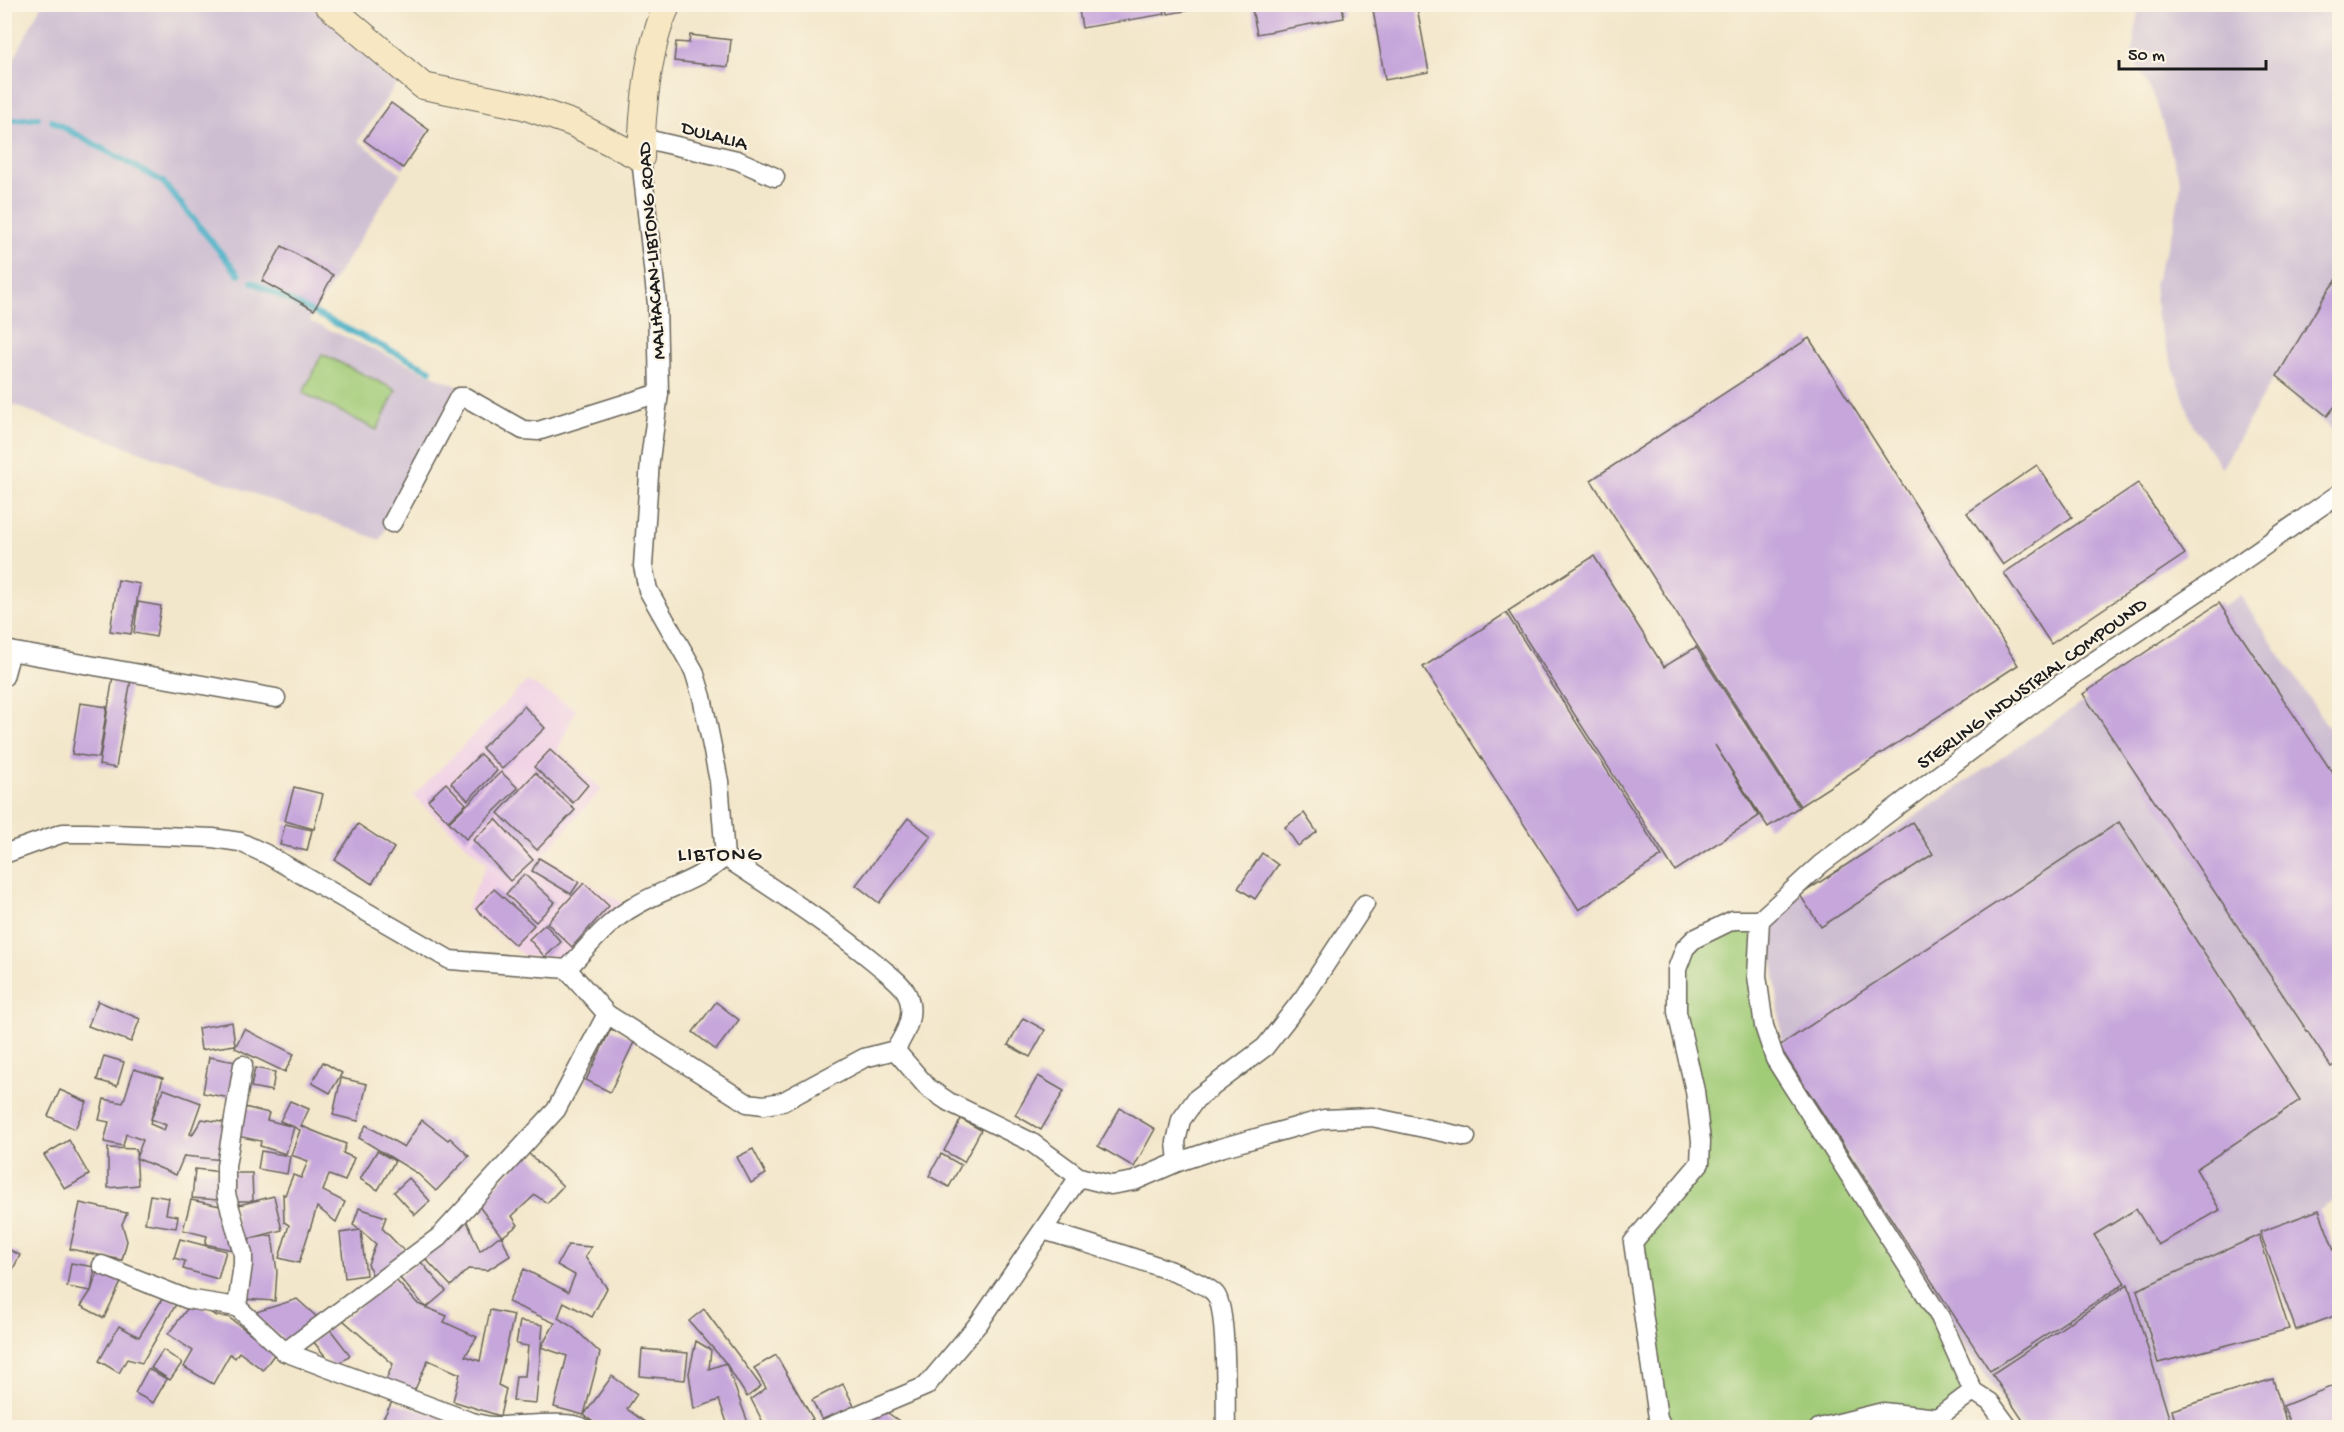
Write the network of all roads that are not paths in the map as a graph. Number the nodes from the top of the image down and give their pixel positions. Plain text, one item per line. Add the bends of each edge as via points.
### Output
1 (327, 4) edge
2 (668, 4) edge
3 (642, 148) junction
4 (776, 177) dead end
5 (659, 393) junction
6 (2340, 493) edge
7 (392, 523) dead end
8 (8, 651) edge
9 (4, 677) edge
10 (276, 698) dead end
11 (4, 854) edge
12 (725, 857) junction
13 (1365, 904) dead end
14 (1760, 920) junction
15 (567, 969) junction
16 (607, 1014) junction
17 (895, 1050) junction
18 (243, 1065) dead end
19 (1466, 1137) dead end
20 (1178, 1162) junction
21 (1079, 1178) junction
22 (1044, 1230) junction
23 (102, 1265) dead end
24 (237, 1307) junction
25 (285, 1352) junction
26 (1973, 1391) junction
27 (1938, 1423) edge
28 (583, 1428) edge
29 (827, 1428) edge
30 (1226, 1428) edge
31 (1663, 1428) edge
32 (1818, 1428) edge
33 (2009, 1428) edge

1 - 3 main road via 423,86 523,106
2 - 3 main road, MALHACAN-LIBTONG ROAD via 658,29
3 - 4 street, DULALIA via 737,160
3 - 5 street, MALHACAN-LIBTONG ROAD via 657,304
5 - 7 street via 538,431 523,430 465,397 459,398
5 - 12 street, MALHACAN-LIBTONG ROAD via 650,460 644,578 694,671 702,696 719,781
6 - 14 street, STERLING INDUSTRIAL COMPOUND via 2052,690 1821,864
8 - 9 street
8 - 10 street
11 - 15 street via 63,833 240,842 450,960
12 - 15 street via 708,872 635,906 608,926
12 - 17 street via 838,932 907,994 911,1017
13 - 20 street via 1304,997 1265,1047 1196,1099 1181,1120 1176,1142
14 - 26 street via 1757,976 1764,1026 1775,1059 1940,1317
14 - 31 street via 1733,920 1694,939 1685,948 1677,969 1677,1012 1695,1091 1700,1163 1633,1242 1645,1340
15 - 16 street
16 - 17 street via 747,1103 782,1102 864,1058
16 - 25 street via 556,1110 439,1237
17 - 21 street via 928,1088 1031,1142
18 - 24 street via 226,1166 226,1194 243,1254
19 - 20 street via 1372,1117 1324,1119
20 - 21 street via 1134,1181 1111,1185
21 - 22 street
22 - 29 street via 979,1323 926,1386
22 - 30 street via 1176,1272 1216,1294 1222,1316
23 - 24 street via 187,1299
24 - 25 street
25 - 28 street via 470,1421 491,1426 566,1424
26 - 27 street
26 - 33 street via 1990,1402
27 - 32 street via 1882,1412

